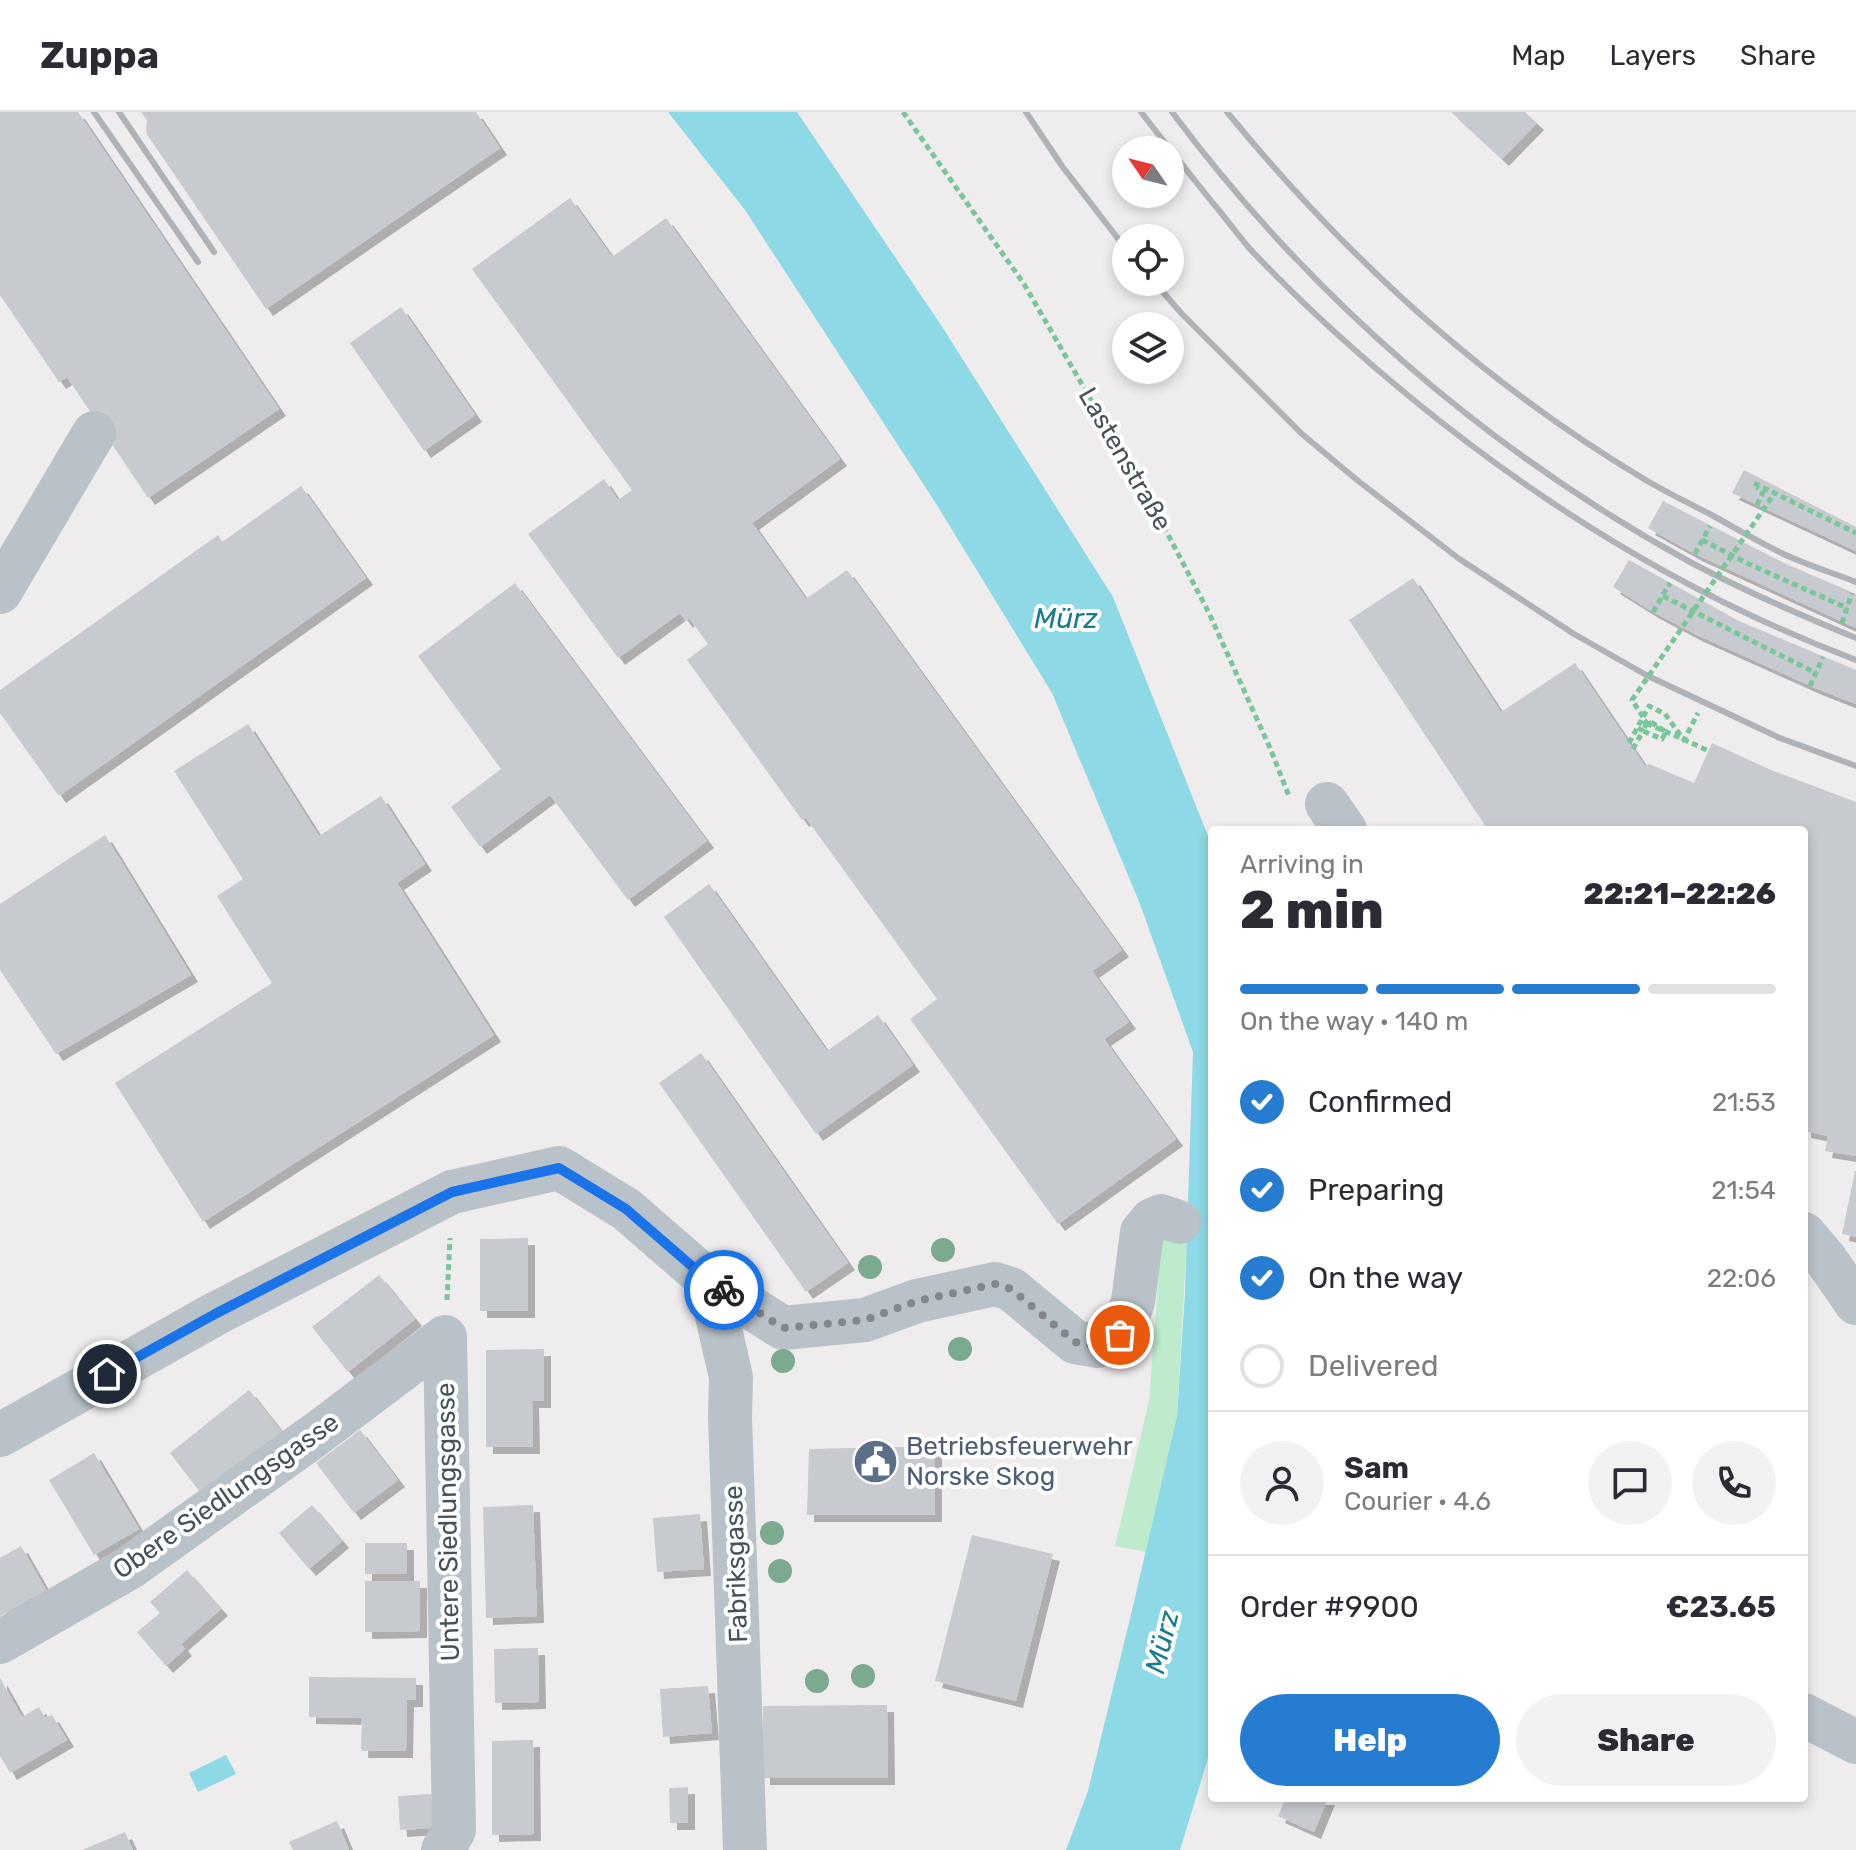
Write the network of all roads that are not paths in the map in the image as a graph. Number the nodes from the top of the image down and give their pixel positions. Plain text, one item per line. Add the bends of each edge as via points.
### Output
1 (94, 433) dead end
2 (0, 592) edge
3 (1179, 1222) dead end
4 (1808, 1239) edge
5 (709, 1281) junction
6 (1856, 1303) edge
7 (445, 1337) joint
8 (0, 1435) edge
9 (0, 1642) edge
10 (1808, 1717) edge
11 (1856, 1742) edge
12 (443, 1850) edge
13 (745, 1850) edge

1 - 2 street
3 - 5 street via 1161,1216 1142,1232 1127,1318 1120,1335 1098,1346 1075,1342 1011,1289 995,1284 917,1301 865,1320 783,1328
4 - 6 street
5 - 8 street via 626,1209 559,1168 452,1192 215,1314
5 - 13 street, Fabriksgasse via 731,1377
7 - 9 street, Obere Siedlungsgasse via 129,1568
7 - 12 street, Untere Siedlungsgasse via 454,1830
10 - 11 street

